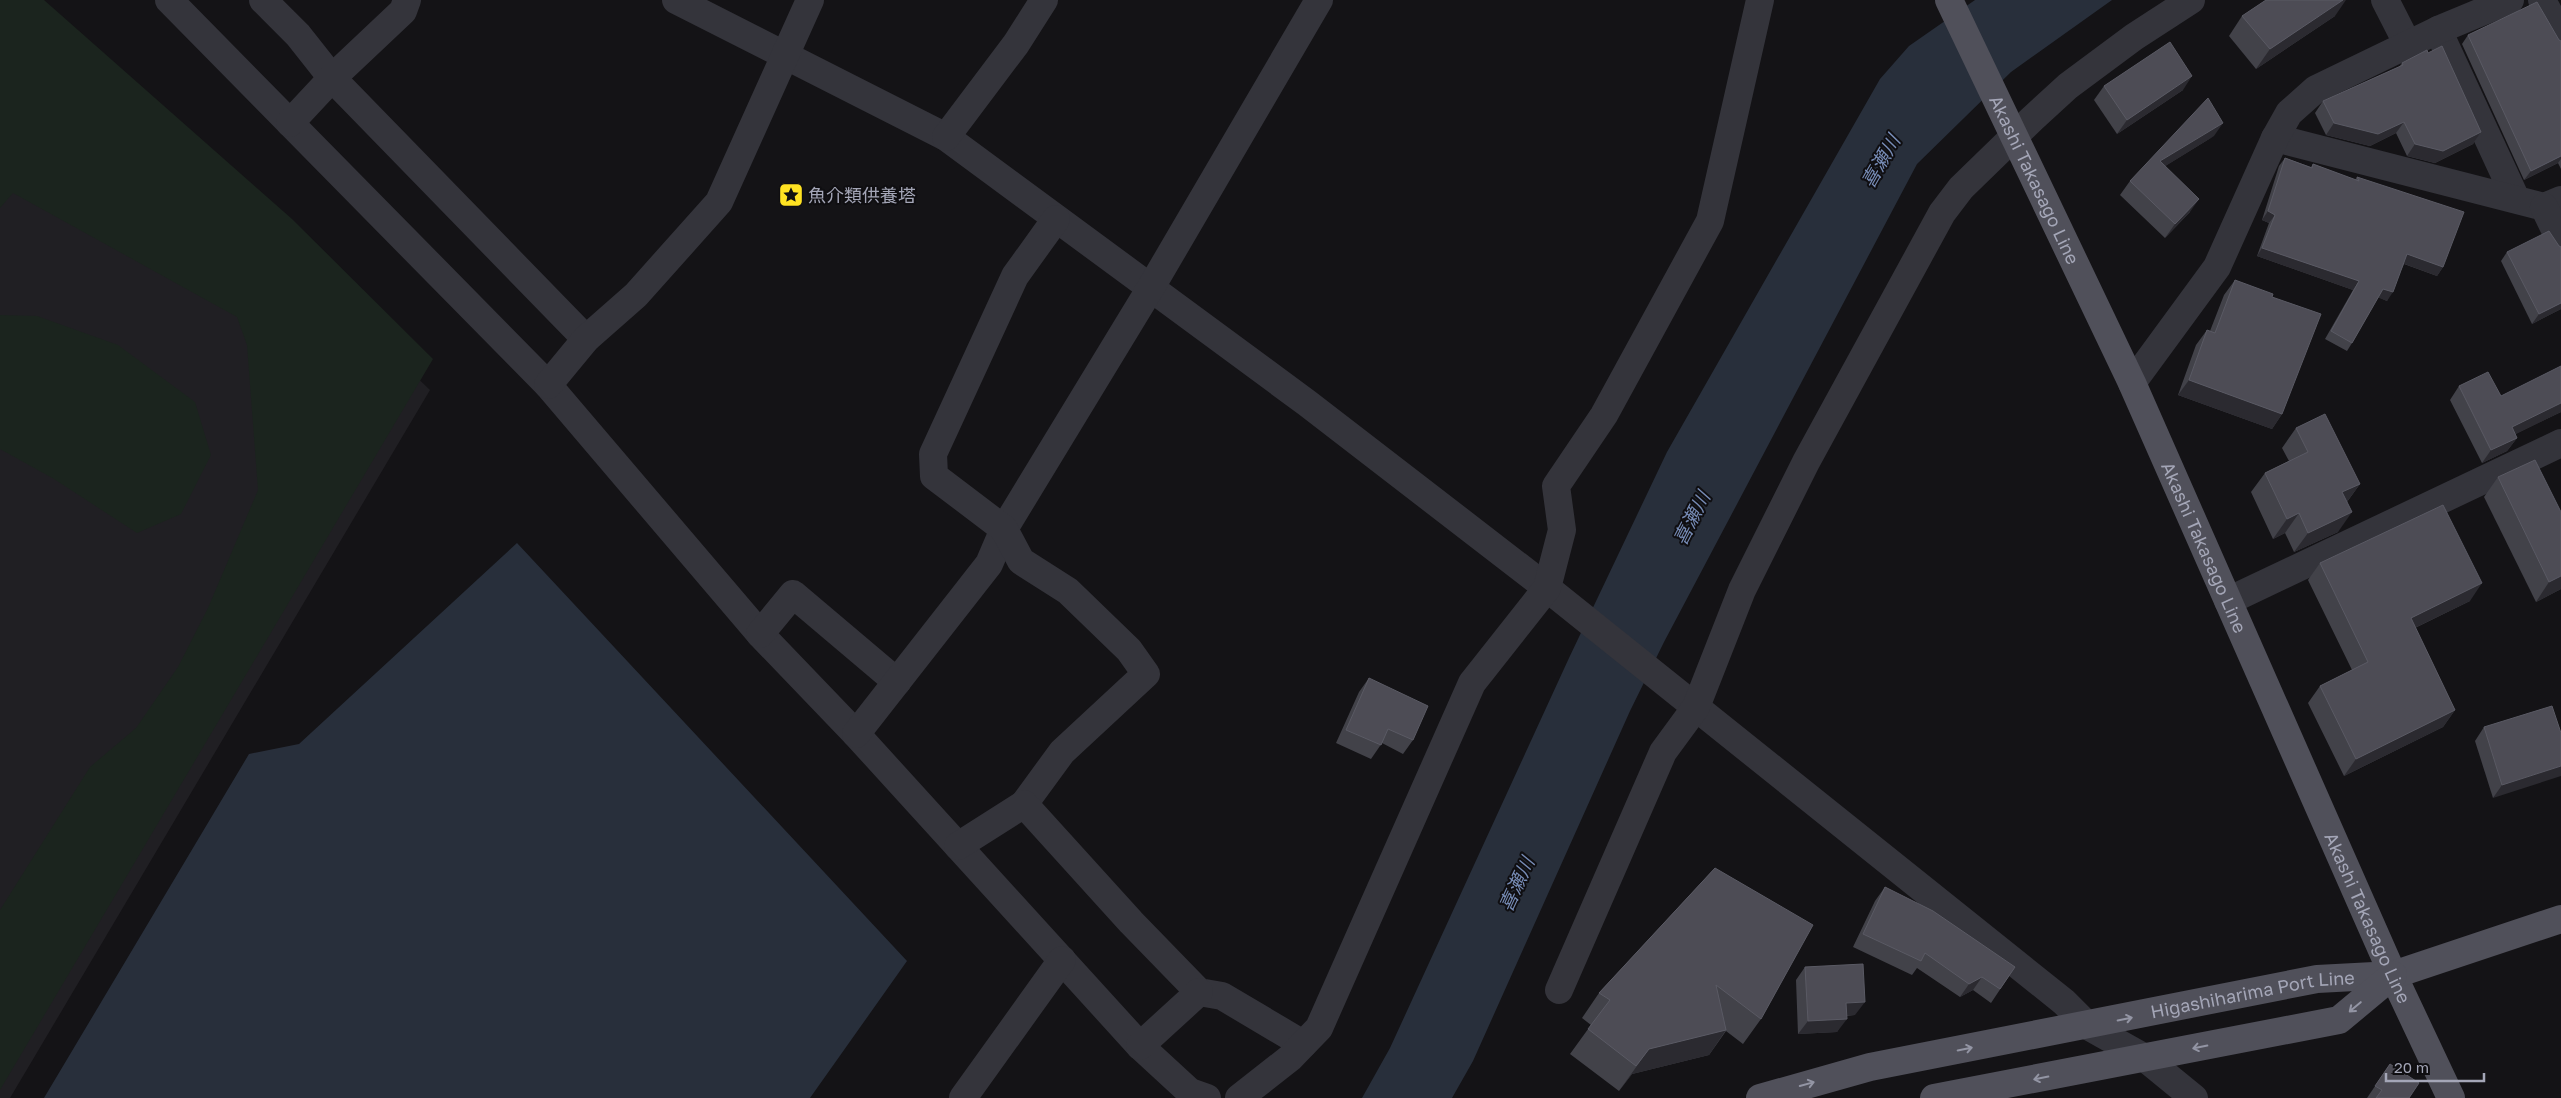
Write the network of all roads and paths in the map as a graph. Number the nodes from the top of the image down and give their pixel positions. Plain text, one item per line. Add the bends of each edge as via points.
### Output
1 (169, 0) edge
2 (263, 0) edge
3 (407, 0) edge
4 (676, 0) edge
5 (810, 0) edge
6 (1044, 0) edge
7 (1319, 0) edge
8 (1760, 0) edge
9 (1948, 0) edge
10 (2192, 0) edge
11 (2385, 0) edge
12 (2510, 0) edge
13 (2542, 0) edge
14 (2438, 30) junction
15 (2561, 36) edge
16 (2408, 44) junction
17 (786, 55) junction
18 (332, 78) junction
19 (290, 123) junction
20 (2012, 131) junction
21 (946, 137) junction
22 (2275, 138) junction
23 (2516, 199) junction
24 (2552, 203) edge
25 (1056, 219) junction
26 (2561, 242) edge
27 (1150, 289) junction
28 (586, 340) junction
29 (2132, 383) junction
30 (548, 385) junction
31 (2561, 443) edge
32 (1004, 529) junction
33 (1547, 588) junction
34 (2228, 601) junction
35 (760, 634) junction
36 (897, 682) junction
37 (1696, 707) junction
38 (856, 734) junction
39 (1024, 804) junction
40 (958, 846) junction
41 (2561, 919) edge
42 (1062, 960) junction
43 (2393, 976) junction
44 (1559, 990) dead end
45 (1199, 992) junction
46 (2088, 1026) junction
47 (1303, 1044) junction
48 (1140, 1046) junction
49 (2145, 1058) junction
50 (963, 1098) edge
51 (1207, 1098) edge
52 (1239, 1098) edge
53 (1760, 1098) edge
54 (1934, 1098) edge
55 (2194, 1098) edge
56 (2451, 1098) edge

1 - 19 street
2 - 18 street via 298,35
3 - 18 street via 403,11
4 - 17 street
5 - 17 street
6 - 21 street via 1016,44
7 - 27 street
8 - 33 street via 1710,221 1604,414 1556,486 1562,530
9 - 20 main road, Akashi Takasago Line
10 - 20 street via 2068,86
11 - 16 street
12 - 14 street
13 - 15 street
14 - 16 street
14 - 23 street
16 - 22 street via 2316,89 2289,113
17 - 21 street
17 - 28 street via 719,202 636,295
18 - 19 street
18 - 28 street
19 - 30 street
20 - 29 main road, Akashi Takasago Line
20 - 37 street via 1961,188 1937,222 1806,462 1742,590
21 - 25 street
22 - 23 street
22 - 29 street via 2217,267
23 - 24 street
24 - 26 street
25 - 27 street
25 - 32 street via 1015,276 933,454 934,476
27 - 32 street
27 - 33 street via 1307,402
28 - 30 street
29 - 34 main road, Akashi Takasago Line
30 - 35 street
31 - 34 street
32 - 36 street via 989,564
32 - 39 street via 1021,561 1068,591 1129,650 1146,674 1062,752
33 - 37 street
33 - 47 street via 1472,683 1319,1028
34 - 43 main road, Akashi Takasago Line
35 - 36 street via 793,594
35 - 38 street
36 - 38 street
37 - 44 street via 1663,752
37 - 46 street via 2064,1002
38 - 40 street
39 - 40 street
39 - 45 street
40 - 42 street
41 - 43 main road
42 - 48 street
42 - 50 street
46 -> 43 main road, Higashiharima Port Line via 2317,979
43 -> 49 main road, Higashiharima Port Line via 2339,1020
43 - 56 main road, Akashi Takasago Line
45 - 47 street via 1222,996
45 - 48 street
46 - 49 street
53 -> 46 main road, Higashiharima Port Line via 1870,1068
47 - 52 street
48 - 51 street via 1190,1092
49 -> 54 main road, Higashiharima Port Line
49 - 55 street

